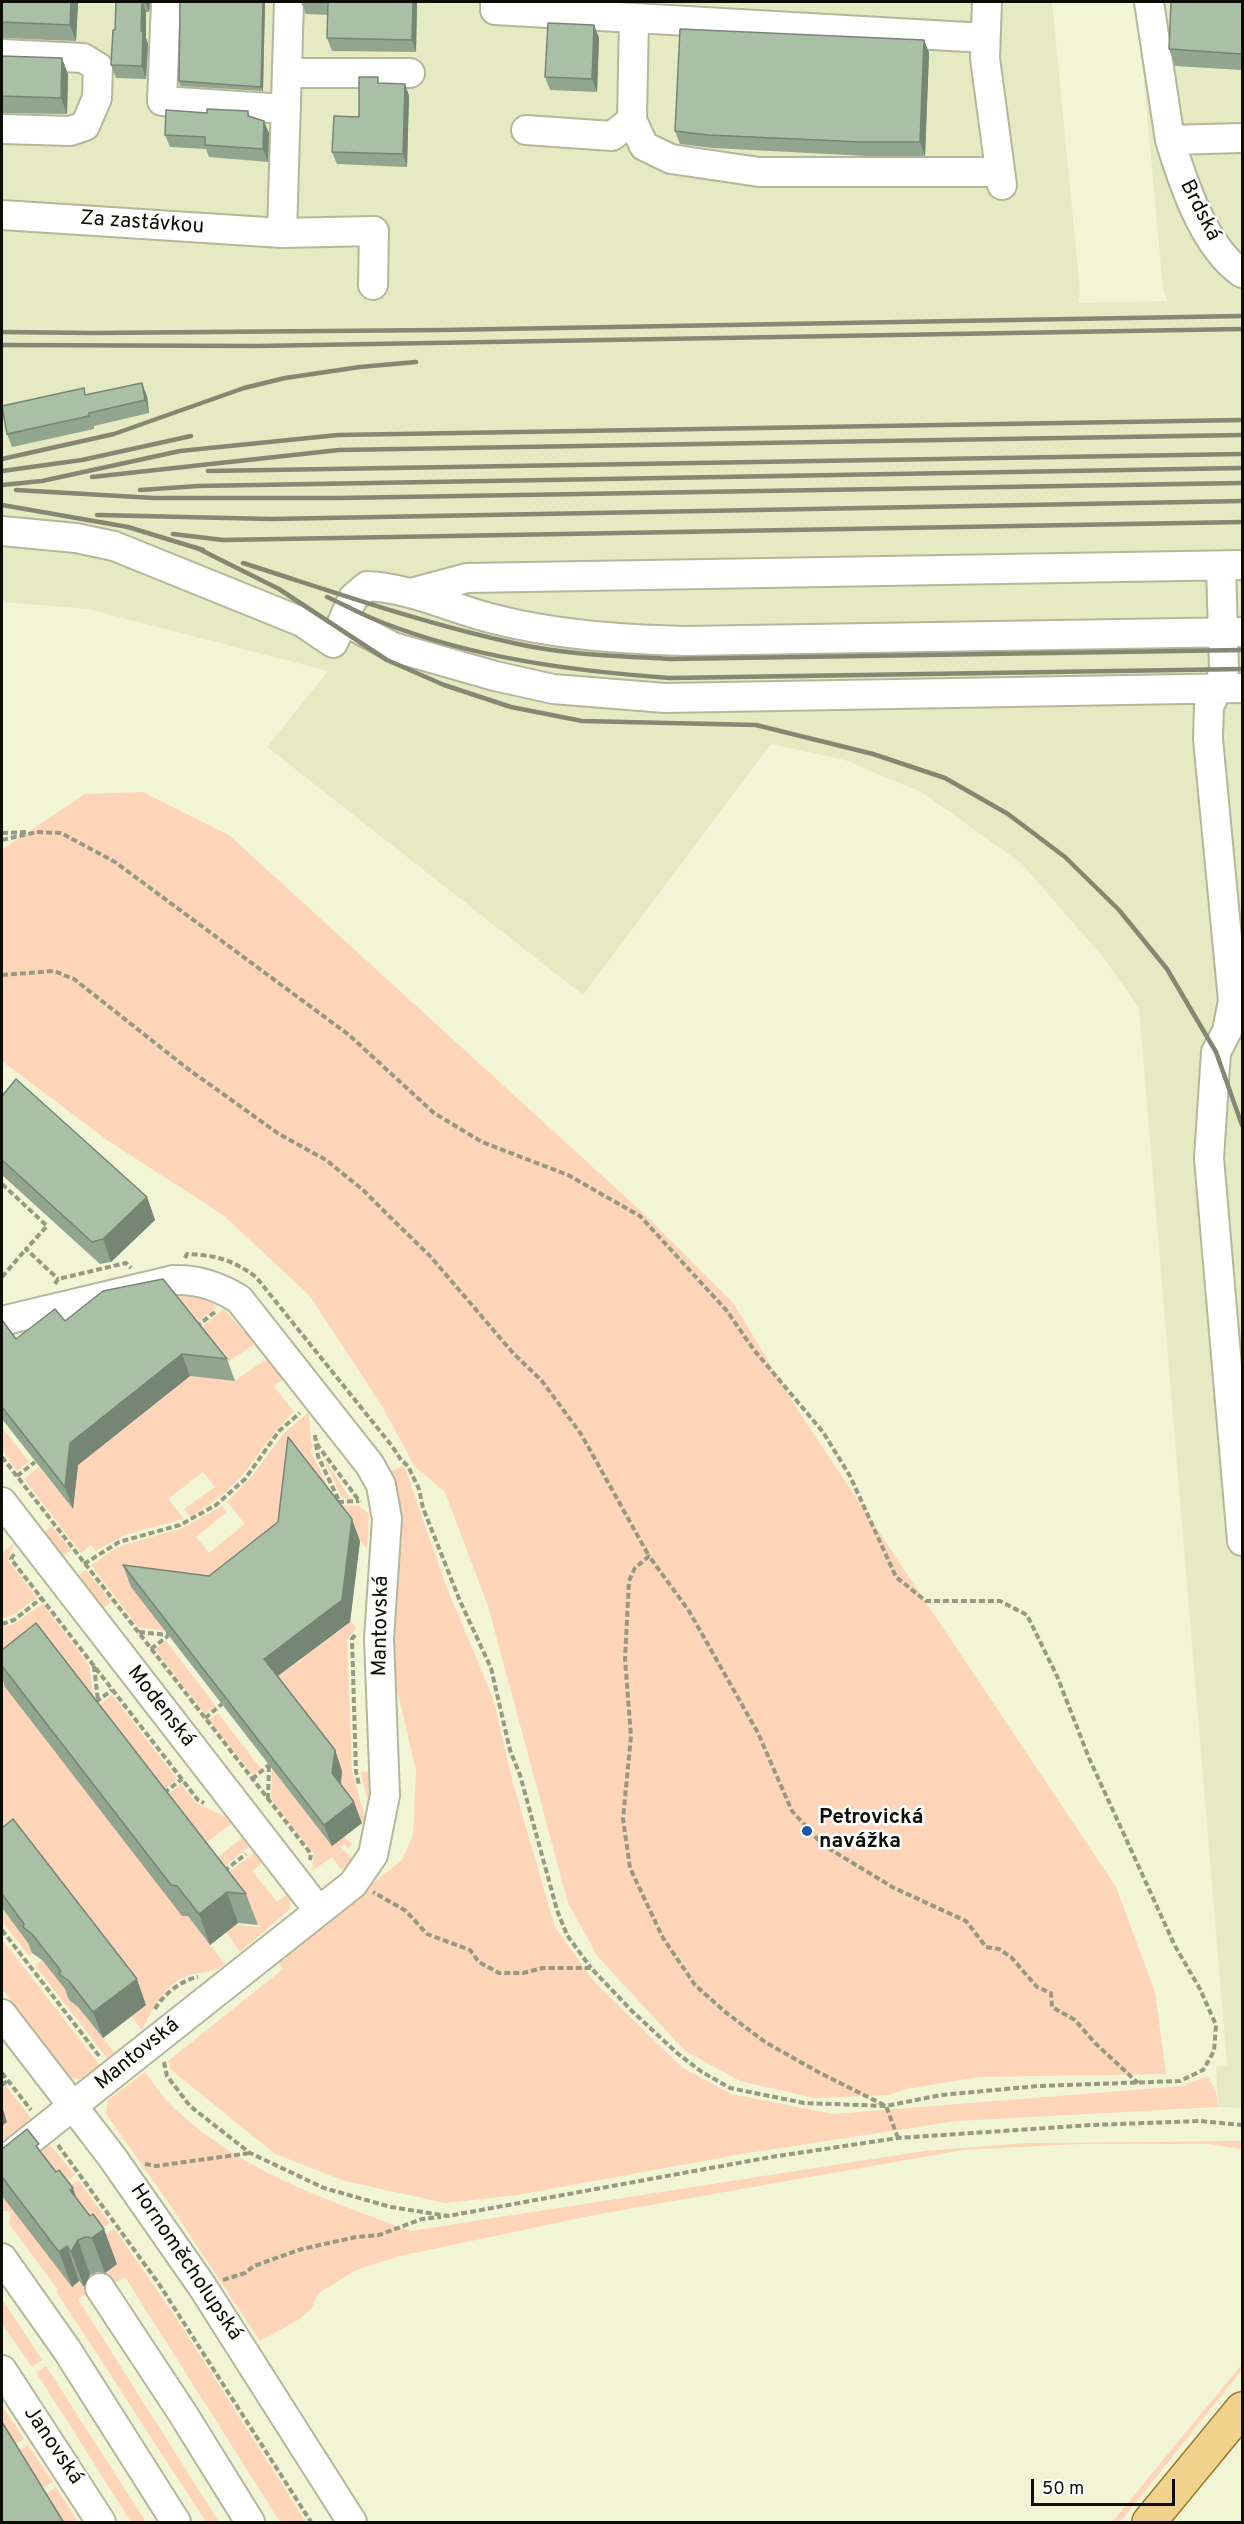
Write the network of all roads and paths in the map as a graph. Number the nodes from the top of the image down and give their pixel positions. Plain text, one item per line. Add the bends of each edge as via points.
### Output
1 (166, 2) edge
2 (289, 2) edge
3 (495, 2) edge
4 (987, 2) edge
5 (1149, 2) edge
6 (634, 18) junction
7 (985, 38) junction
8 (2, 54) edge
9 (287, 73) junction
10 (410, 73) dead end
11 (285, 109) junction
12 (632, 120) junction
13 (2, 129) edge
14 (526, 130) dead end
15 (1242, 138) edge
16 (1170, 140) junction
17 (2, 215) edge
18 (282, 233) junction
19 (1242, 273) edge
20 (373, 285) dead end
21 (2, 531) edge
22 (1232, 566) edge
23 (411, 593) junction
24 (344, 621) junction
25 (1232, 632) edge
26 (1230, 689) edge
27 (37, 832) junction
28 (2, 833) edge
29 (2, 840) edge
30 (2, 975) edge
31 (2, 1184) edge
32 (26, 1249) junction
33 (181, 1266) dead end
34 (137, 1276) dead end
35 (2, 1277) edge
36 (58, 1279) junction
37 (59, 1294) dead end
38 (213, 1314) dead end
39 (2, 1321) edge
40 (194, 1329) edge
41 (330, 1391) junction
42 (315, 1433) dead end
43 (316, 1443) junction
44 (2, 1457) edge
45 (35, 1462) edge
46 (17, 1476) junction
47 (339, 1501) junction
48 (2, 1502) edge
49 (359, 1502) junction
50 (333, 1506) edge
51 (365, 1507) dead end
52 (1242, 1541) edge
53 (649, 1556) junction
54 (85, 1564) junction
55 (52, 1590) junction
56 (2, 1624) edge
57 (138, 1632) junction
58 (357, 1632) dead end
59 (151, 1649) junction
60 (94, 1665) junction
61 (112, 1690) junction
62 (98, 1701) junction
63 (222, 1704) edge
64 (89, 1708) edge
65 (205, 1718) junction
66 (182, 1779) junction
67 (252, 1779) junction
68 (362, 1794) dead end
69 (159, 1797) edge
70 (268, 1799) junction
71 (208, 1805) dead end
72 (254, 1848) dead end
73 (219, 1875) edge
74 (353, 1884) junction
75 (311, 1901) junction
76 (2, 1930) edge
77 (591, 1968) junction
78 (209, 1975) dead end
79 (155, 2011) dead end
80 (2, 2014) edge
81 (105, 2063) dead end
82 (2, 2073) edge
83 (167, 2076) dead end
84 (7, 2081) junction
85 (1138, 2083) junction
86 (2, 2085) edge
87 (886, 2106) junction
88 (73, 2107) junction
89 (1242, 2125) edge
90 (45, 2129) junction
91 (898, 2138) junction
92 (250, 2153) junction
93 (112, 2157) junction
94 (2, 2162) edge
95 (448, 2216) junction
96 (2, 2258) edge
97 (202, 2286) junction
98 (100, 2288) dead end
99 (2, 2370) edge
100 (1242, 2409) edge
101 (101, 2523) edge
102 (176, 2523) edge
103 (250, 2523) edge
104 (311, 2523) edge
105 (352, 2523) edge
106 (1149, 2523) edge

1 - 11 street via 162,100
2 - 9 street
3 - 6 street via 495,10
4 - 7 street
5 - 16 street, Brdská
6 - 7 street
6 - 12 street
7 - 12 street via 1001,179 759,172 672,159 644,146
8 - 13 street via 83,58 98,68 97,98 85,126 70,131
9 - 10 street
9 - 11 street
11 - 18 street
12 - 14 street via 612,136
15 - 16 street
16 - 19 street, Brdská via 1183,184 1214,242
17 - 18 street, Za zastávkou
18 - 20 street, Za zastávkou via 374,231
21 - 24 street via 114,546 302,622 333,643
22 - 23 street via 467,578
22 - 25 street
23 - 24 street via 393,587 367,586 353,598
23 - 25 street via 489,618 551,631 621,639
24 - 26 street via 393,647 442,662 553,689 606,695 665,698
25 - 26 street via 1224,669
26 - 52 street via 1209,706 1208,739 1233,1001 1227,1031 1216,1052 1209,1158
27 - 28 path
27 - 29 path
27 - 85 path via 61,833 115,862 349,1035 434,1113 482,1142 568,1174 640,1216 727,1311 754,1350 823,1432 850,1476 896,1577 926,1601 1000,1601 1027,1615 1174,1946 1216,2025 1214,2050 1203,2070 1180,2081
30 - 53 path via 54,971 74,979 188,1069 279,1134 326,1160 363,1190 430,1256 542,1381 580,1434
31 - 32 path via 47,1226
32 - 35 path
32 - 36 path
33 - 41 path via 187,1254 214,1255 229,1259 256,1277 277,1300
34 - 36 path via 126,1263
36 - 37 path via 55,1283
38 - 40 path
39 - 41 street, Mantovská via 173,1280 200,1282 239,1299
41 - 54 path via 279,1431 245,1479 216,1505 180,1525 119,1542
41 - 74 street, Mantovská via 376,1475 387,1519 380,1639 385,1795 373,1855
41 - 77 path via 392,1446 419,1489 460,1601 491,1668 510,1750 557,1910 567,1935
42 - 43 path
43 - 47 path
43 - 49 path
44 - 46 path
45 - 46 path
46 - 54 path
47 - 49 path
47 - 50 path
48 - 55 street, Modenská
49 - 51 path
53 - 85 path via 688,1611 758,1733 792,1811 807,1828 824,1845 894,1888 966,1922 986,1947 1011,1957 1037,1987 1051,1993 1052,2007 1074,2020
53 - 87 path via 635,1568 629,1581 625,1659 631,1736 623,1819 630,1868 663,1938 695,1985 765,2042
54 - 55 path
54 - 57 path
55 - 56 path via 14,1620
55 - 60 path
55 - 75 street, Modenská
57 - 59 path
57 - 59 path via 169,1635
58 - 68 path via 351,1640 356,1772
59 - 65 path
60 - 61 path
60 - 62 path
61 - 62 path
61 - 66 path
62 - 64 path
63 - 65 path
65 - 67 path
66 - 69 path
66 - 71 path via 198,1800
67 - 70 path
67 - 70 path via 269,1765
70 - 75 path via 310,1854 309,1876 314,1882
72 - 73 path
74 - 75 street, Mantovská
74 - 77 path via 390,1900 427,1934 470,1950 479,1962 499,1972
75 - 88 street, Mantovská
76 - 81 path
77 - 87 path via 676,2053 730,2088 804,2103
78 - 79 path via 188,1979 160,2000
80 - 88 street, Hornoměcholupská
82 - 84 path
83 - 92 path via 190,2106
84 - 86 path
84 - 90 path
85 - 87 path via 1038,2085 940,2095
87 - 91 path
88 - 90 street, Mantovská
88 - 93 street, Hornoměcholupská
89 - 91 path via 1200,2121 1140,2123
90 - 94 street, Mantovská
90 - 104 path via 159,2284
91 - 95 path
92 - 93 path via 156,2166
92 - 95 path via 324,2188 392,2207
93 - 97 street, Hornoměcholupská
95 - 97 path via 422,2219 379,2235 302,2249
96 - 102 street via 66,2350
97 - 105 street, Hornoměcholupská
98 - 103 street
99 - 101 street, Janovská
100 - 106 main road

